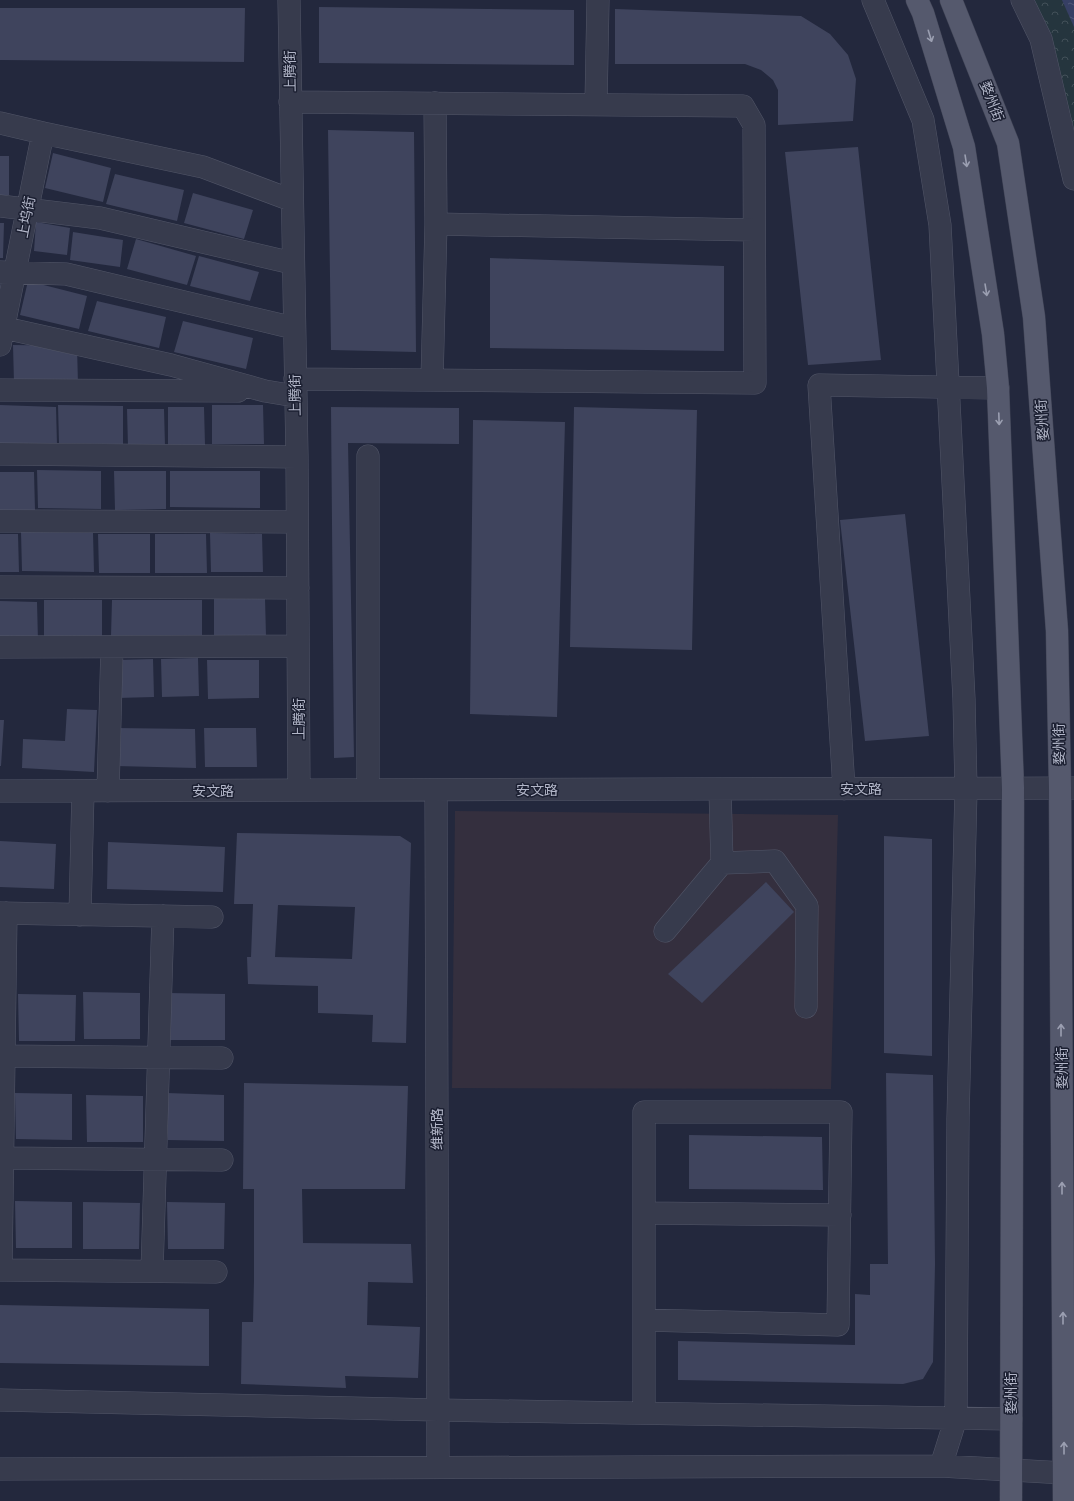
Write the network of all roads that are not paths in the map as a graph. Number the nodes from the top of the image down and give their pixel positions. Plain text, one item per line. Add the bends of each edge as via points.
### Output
1 (289, 0) edge
2 (598, 0) edge
3 (873, 0) edge
4 (917, 0) edge
5 (951, 0) edge
6 (1022, 0) edge
7 (290, 102) junction
8 (435, 103) junction
9 (596, 104) junction
10 (0, 123) edge
11 (43, 133) junction
12 (1074, 179) edge
13 (291, 200) junction
14 (0, 206) edge
15 (28, 208) junction
16 (436, 224) junction
17 (754, 230) junction
18 (292, 263) junction
19 (7, 272) edge
20 (294, 328) junction
21 (1, 333) edge
22 (432, 380) junction
23 (295, 387) junction
24 (998, 388) junction
25 (949, 389) junction
26 (0, 390) edge
27 (265, 391) junction
28 (0, 454) edge
29 (368, 456) dead end
30 (297, 457) junction
31 (0, 521) edge
32 (297, 522) junction
33 (0, 587) edge
34 (298, 588) junction
35 (112, 646) junction
36 (298, 646) junction
37 (0, 647) edge
38 (1013, 788) junction
39 (1067, 788) edge
40 (720, 789) junction
41 (844, 789) junction
42 (966, 789) junction
43 (299, 790) junction
44 (368, 790) junction
45 (436, 790) junction
46 (0, 791) edge
47 (83, 791) junction
48 (108, 791) junction
49 (722, 863) junction
50 (3, 913) edge
51 (80, 915) junction
52 (163, 916) junction
53 (212, 917) dead end
54 (665, 931) dead end
55 (806, 1007) dead end
56 (2, 1056) edge
57 (159, 1057) junction
58 (222, 1058) dead end
59 (1, 1158) edge
60 (155, 1160) junction
61 (222, 1160) dead end
62 (644, 1213) junction
63 (840, 1215) junction
64 (1, 1270) edge
65 (152, 1271) junction
66 (216, 1272) dead end
67 (644, 1320) junction
68 (0, 1400) edge
69 (438, 1410) junction
70 (644, 1413) junction
71 (956, 1418) junction
72 (1011, 1418) junction
73 (941, 1466) junction
74 (438, 1467) junction
75 (0, 1468) edge
76 (1011, 1469) junction
77 (1069, 1475) edge
78 (1011, 1501) edge
79 (1064, 1501) edge

1 - 7 street, 上腾街
2 - 9 street
3 - 25 street via 923,120 940,225
4 -> 24 main road, 婺州街 via 964,147 993,334
5 - 39 main road, 婺州街 via 1008,143 1034,318
6 - 12 street via 1041,39
7 - 8 street
7 - 13 street, 上腾街
8 - 9 street
8 - 16 street
9 - 17 street via 743,106 754,125
10 - 11 street
11 - 13 street via 203,166
11 - 15 street, 上坞街
13 - 18 street, 上腾街
14 - 15 street
15 - 18 street via 100,218
15 - 19 street, 上坞街
16 - 17 street
16 - 22 street
17 - 22 street via 755,383
18 - 20 street, 上腾街
19 - 20 street via 66,274
19 - 21 street, 上坞街
20 - 23 street, 上腾街
21 - 27 street via 171,365
22 - 23 street
23 - 27 street
23 - 30 street, 上腾街
24 - 25 street
24 -> 38 main road, 婺州街
25 - 41 street via 818,385
25 - 42 street
26 - 27 street
28 - 30 street
29 - 44 street
30 - 32 street, 上腾街
31 - 32 street
32 - 34 street, 上腾街
33 - 34 street
34 - 36 street, 上腾街
35 - 36 street
35 - 37 street
35 - 48 street
36 - 43 street, 上腾街
38 - 39 street, 安文路
38 - 42 street, 安文路
38 - 72 main road, 婺州街
77 -> 39 main road, 婺州街
40 - 41 street, 安文路
40 - 45 street, 安文路
40 - 49 street
41 - 42 street, 安文路
42 - 71 street via 958,1119
43 - 44 street, 安文路
43 - 48 street, 安文路
44 - 45 street, 安文路
45 - 69 street, 维新路
46 - 47 street, 安文路
47 - 48 street, 安文路
47 - 51 street
49 - 54 street
49 - 55 street via 775,861 807,906
50 - 51 street
50 - 56 street
51 - 52 street
52 - 53 street
52 - 57 street
56 - 57 street
56 - 59 street
57 - 58 street
57 - 60 street
59 - 60 street
59 - 64 street
60 - 61 street
60 - 65 street
62 - 63 street
62 - 63 street via 644,1112 841,1112
62 - 67 street
63 - 67 street via 838,1325
64 - 65 street
65 - 66 street
67 - 70 street
68 - 69 street
69 - 70 street
69 - 74 street, 维新路
70 - 71 street
71 - 72 street
71 - 73 street
72 - 76 main road, 婺州街
73 - 74 street
73 - 76 street
74 - 75 street
76 - 77 street
76 - 78 main road, 婺州街
77 - 79 main road, 婺州街

